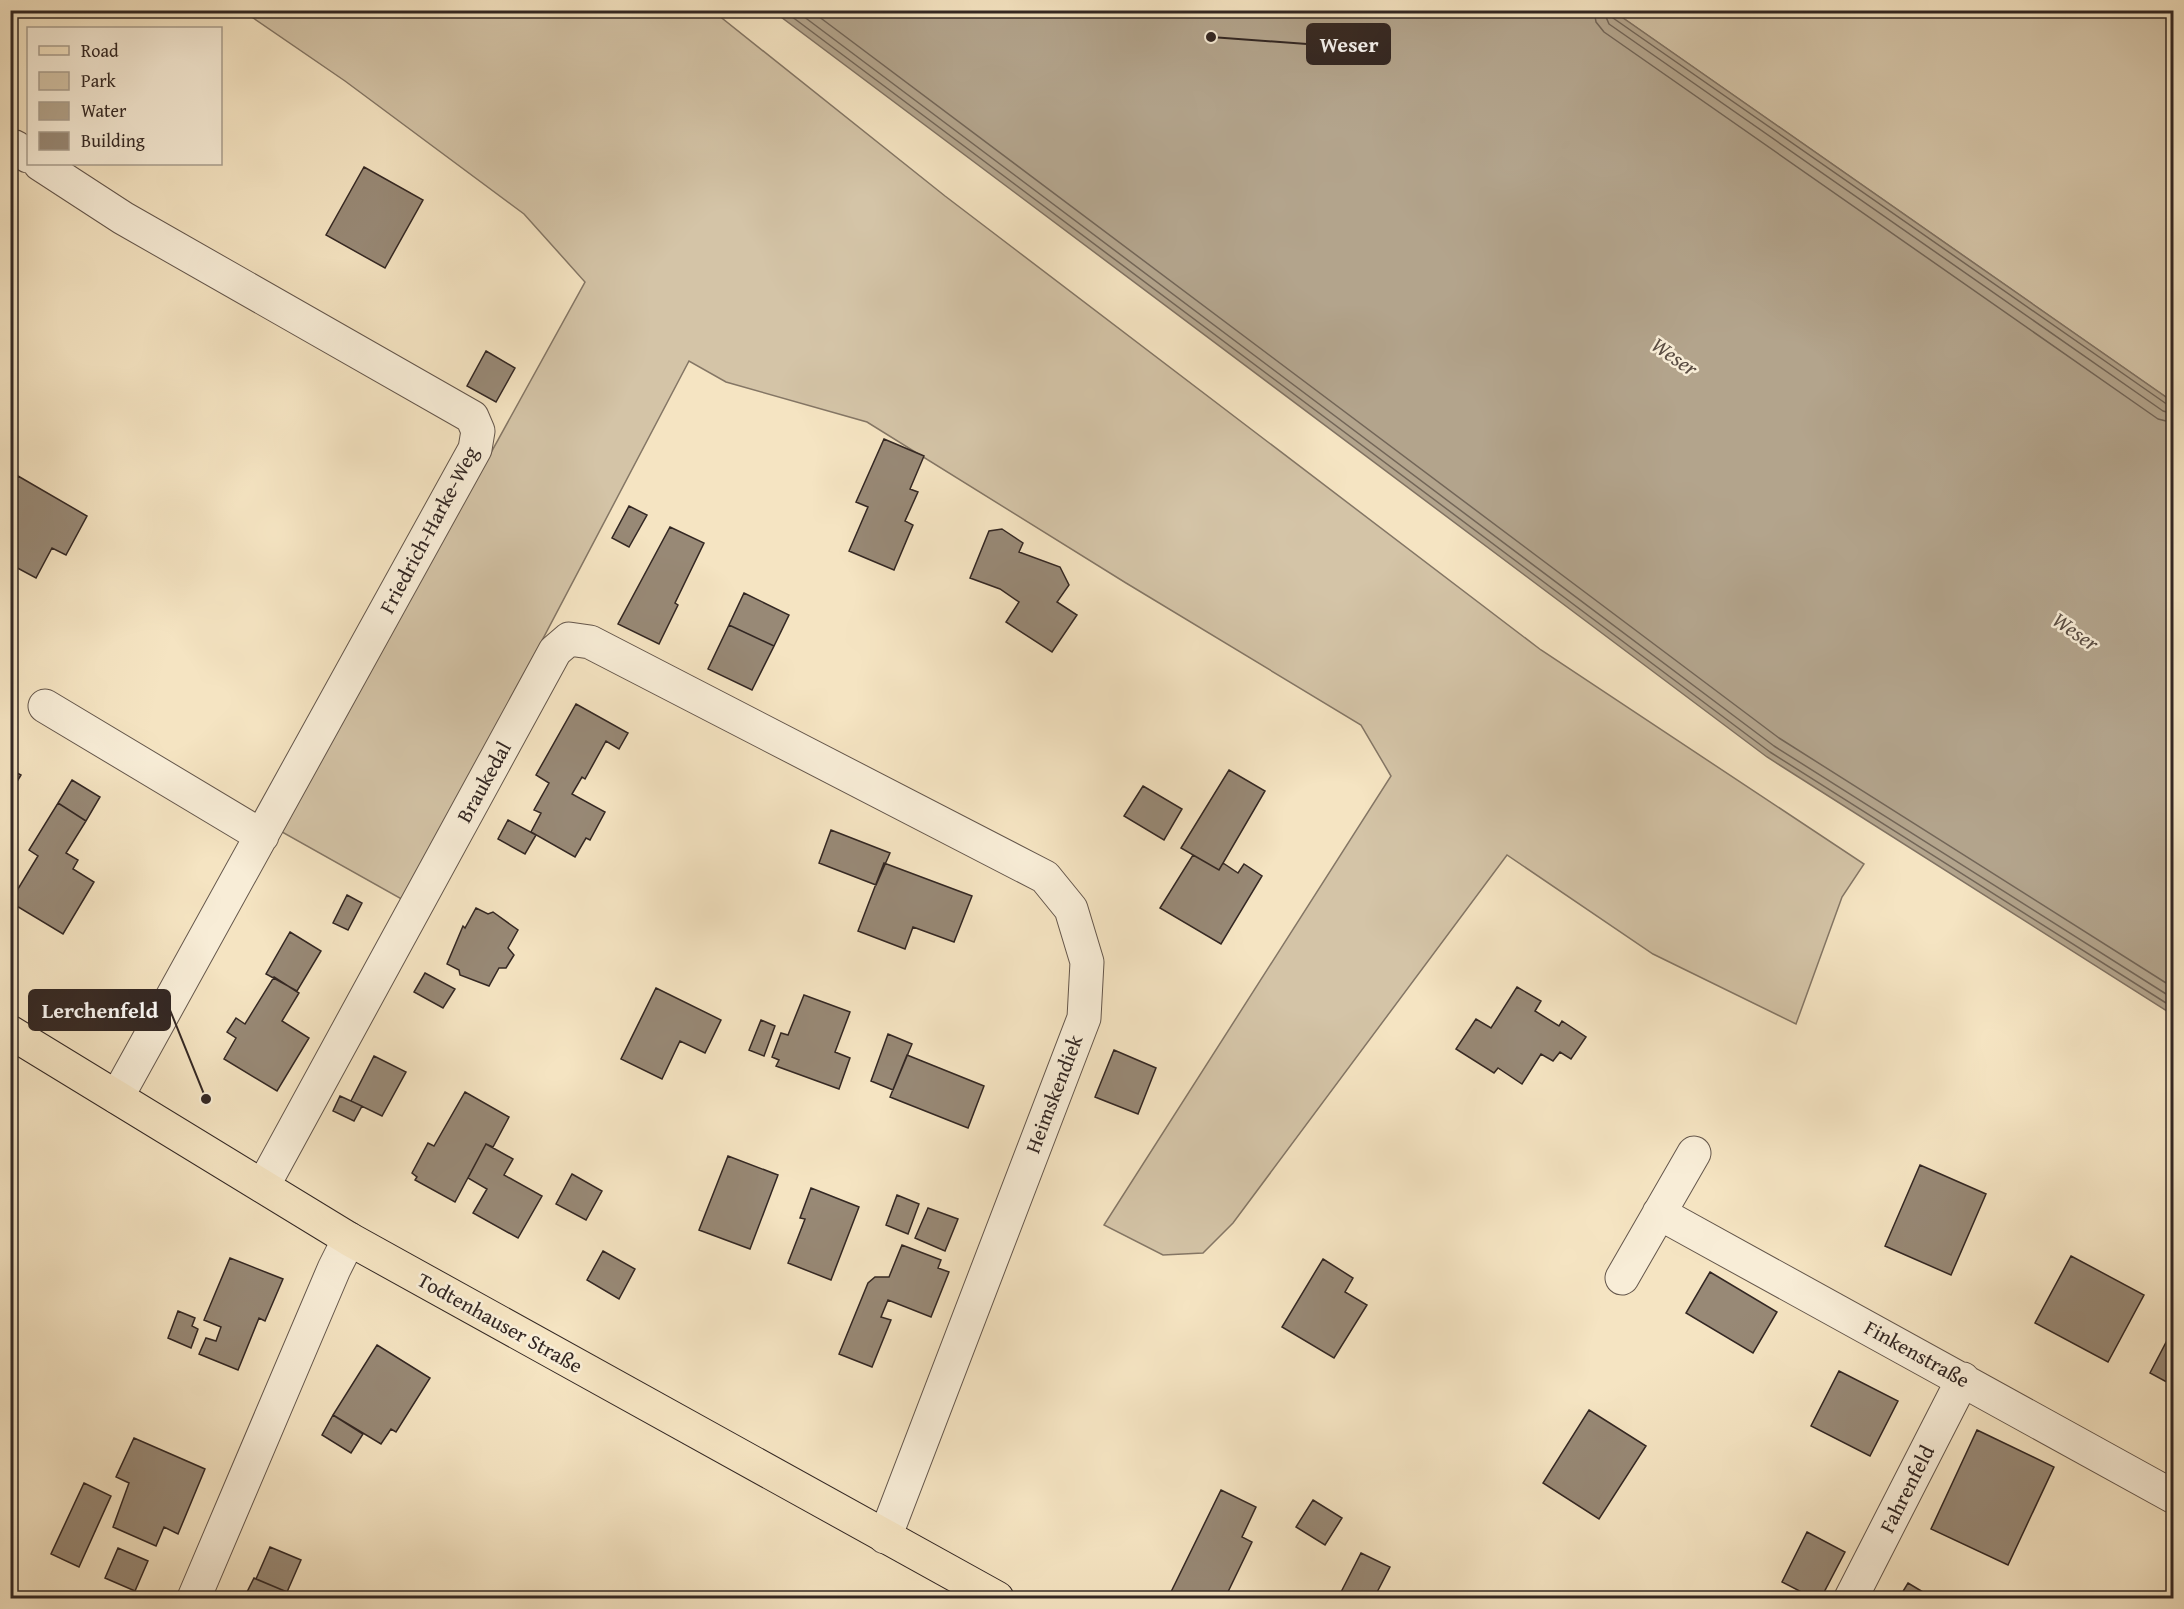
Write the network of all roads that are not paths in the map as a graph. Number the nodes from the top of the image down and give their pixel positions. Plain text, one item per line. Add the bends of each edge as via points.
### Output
1 (10, 148) edge
2 (27, 155) edge
3 (42, 165) edge
4 (45, 706) dead end
5 (831, 767) joint
6 (262, 836) junction
7 (10, 1032) edge
8 (117, 1097) junction
9 (1694, 1153) dead end
10 (263, 1186) junction
11 (1659, 1213) junction
12 (349, 1239) junction
13 (1623, 1278) dead end
14 (1963, 1378) junction
15 (2174, 1497) edge
16 (885, 1537) junction
17 (194, 1599) edge
18 (997, 1599) edge
19 (1851, 1599) edge

1 - 2 street
3 - 6 street, Friedrich-Harke-Weg via 123,218 472,417 478,431 475,449
4 - 6 street
5 - 10 street, Braukedal via 590,642 569,639 555,651
5 - 16 street, Heimskendiek via 1046,877 1071,909 1087,962 1084,1018
6 - 8 street, Friedrich-Harke-Weg
7 - 8 main road, Todtenhauser Straße
8 - 10 main road, Todtenhauser Straße
9 - 11 street
10 - 12 main road, Todtenhauser Straße
11 - 13 street
11 - 14 street, Finkenstraße
12 - 16 main road, Todtenhauser Straße
12 - 17 street
14 - 15 street, Finkenstraße
14 - 19 street, Fahrenfeld
16 - 18 main road, Todtenhauser Straße

